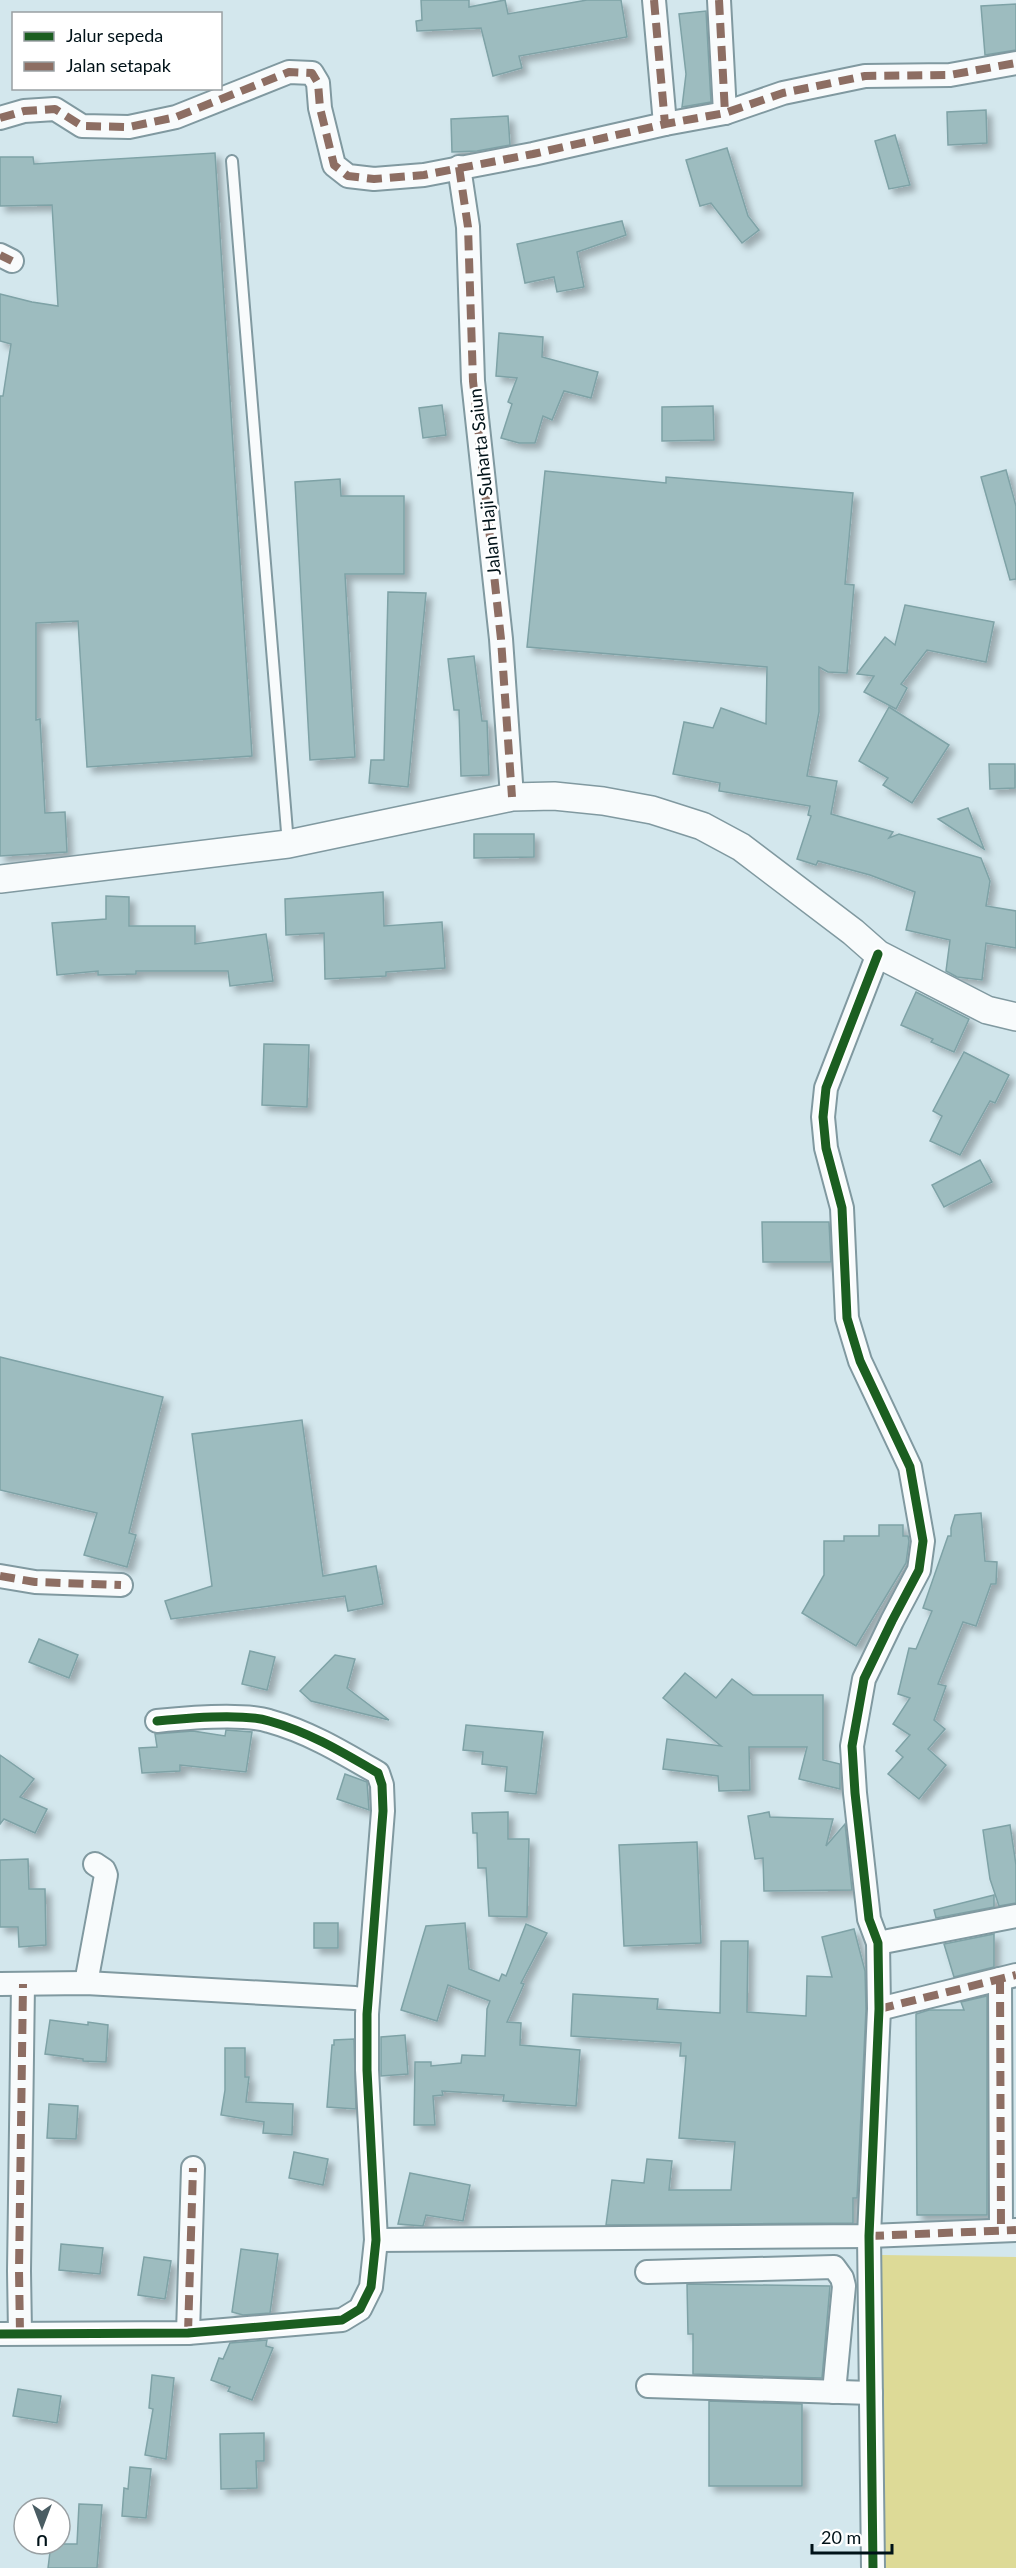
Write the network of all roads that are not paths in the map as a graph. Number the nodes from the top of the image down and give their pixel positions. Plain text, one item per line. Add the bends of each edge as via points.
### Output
1 (654, 0) edge
2 (719, 0) edge
3 (1016, 63) edge
4 (725, 113) junction
5 (0, 118) edge
6 (665, 124) junction
7 (232, 161) dead end
8 (459, 167) junction
9 (512, 797) junction
10 (288, 844) junction
11 (0, 879) edge
12 (878, 954) junction
13 (1016, 1017) edge
14 (0, 1576) edge
15 (121, 1585) dead end
16 (157, 1721) dead end
17 (95, 1864) dead end
18 (1016, 1916) edge
19 (878, 1943) junction
20 (1008, 1977) edge
21 (86, 1983) junction
22 (0, 1984) edge
23 (23, 1984) junction
24 (367, 2000) junction
25 (879, 2009) junction
26 (193, 2168) dead end
27 (1009, 2230) edge
28 (869, 2236) junction
29 (376, 2240) junction
30 (647, 2272) dead end
31 (10, 2333) edge
32 (188, 2333) junction
33 (648, 2386) dead end
34 (834, 2392) junction
35 (871, 2393) junction
36 (873, 2568) edge

1 - 6 street
2 - 4 street
3 - 4 street via 950,75 865,76 783,93
4 - 6 street
5 - 8 street via 24,111 55,109 82,126 129,127 176,117 289,72 312,73 318,83 334,165 340,172 374,179 424,175
6 - 8 street
7 - 10 lane
8 - 9 street, Jalan Haji Suharta Saiun via 468,227 473,381 501,639
9 - 10 street
9 - 12 street via 603,801 652,810 702,826 741,847
10 - 11 street
12 - 13 street via 987,1010
12 - 19 street via 826,1088 823,1117 826,1148 842,1208 847,1318 860,1361 910,1467 923,1541 919,1570 864,1679 852,1746 869,1919
14 - 15 street via 35,1582
16 - 24 street via 267,1720 318,1738 378,1773 382,1811
17 - 21 street via 106,1875
18 - 19 street
19 - 25 street
20 - 25 street
20 - 27 street
21 - 23 street
21 - 24 street
22 - 23 street
23 - 31 street via 19,2271
24 - 29 street
25 - 28 street
26 - 32 street
27 - 28 street
28 - 29 street
28 - 35 street
29 - 32 street via 371,2287 352,2316 336,2321
30 - 34 street via 834,2267 843,2286
31 - 32 street
33 - 34 street
34 - 35 street
35 - 36 street

